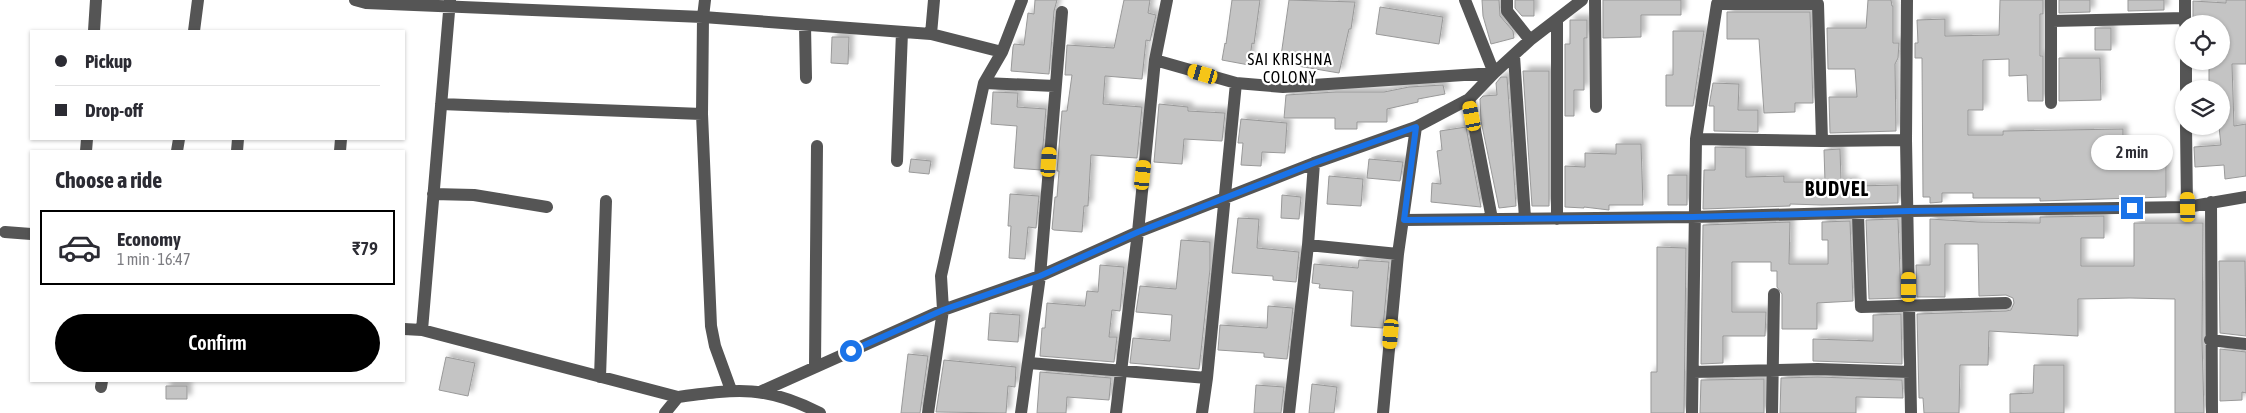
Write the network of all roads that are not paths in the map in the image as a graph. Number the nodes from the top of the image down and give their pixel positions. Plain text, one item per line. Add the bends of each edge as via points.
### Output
1 (96, 0) edge
2 (198, 0) edge
3 (355, 0) edge
4 (705, 0) edge
5 (934, 0) edge
6 (1022, 0) edge
7 (1167, 0) edge
8 (1465, 0) edge
9 (1507, 0) edge
10 (1582, 0) edge
11 (1594, 0) edge
12 (1907, 0) edge
13 (2051, 0) edge
14 (2185, 0) edge
15 (450, 3) edge
16 (604, 6) edge
17 (1062, 12) dead end
18 (2185, 15) edge
19 (703, 17) junction
20 (1557, 20) junction
21 (2052, 21) junction
22 (2175, 21) edge
23 (805, 25) junction
24 (94, 30) edge
25 (194, 30) edge
26 (902, 32) junction
27 (931, 34) junction
28 (1530, 40) junction
29 (1002, 52) junction
30 (1514, 56) junction
31 (1155, 60) junction
32 (1494, 73) junction
33 (806, 78) dead end
34 (984, 84) junction
35 (1236, 84) junction
36 (1055, 86) junction
37 (1469, 99) junction
38 (2051, 103) dead end
39 (441, 104) junction
40 (1596, 107) dead end
41 (702, 114) junction
42 (1416, 127) junction
43 (2186, 135) edge
44 (1696, 139) junction
45 (1906, 140) junction
46 (1822, 141) junction
47 (817, 146) dead end
48 (897, 161) dead end
49 (1314, 163) junction
50 (432, 194) junction
51 (2246, 197) edge
52 (1226, 198) junction
53 (606, 200) dead end
54 (2211, 202) junction
55 (548, 207) dead end
56 (2188, 207) junction
57 (1909, 211) junction
58 (1858, 214) junction
59 (1693, 217) junction
60 (1525, 218) junction
61 (1492, 219) junction
62 (1557, 219) junction
63 (1404, 220) junction
64 (5, 232) dead end
65 (1138, 232) junction
66 (30, 234) edge
67 (1308, 245) junction
68 (1398, 254) junction
69 (1040, 276) junction
70 (1774, 294) dead end
71 (2006, 303) dead end
72 (1909, 306) junction
73 (943, 310) junction
74 (405, 329) edge
75 (422, 330) junction
76 (2210, 340) junction
77 (2246, 344) edge
78 (1029, 363) junction
79 (815, 367) junction
80 (1772, 369) junction
81 (1121, 371) junction
82 (1694, 372) junction
83 (1910, 372) junction
84 (600, 376) junction
85 (1207, 378) junction
86 (731, 390) junction
87 (762, 391) junction
88 (678, 397) junction
89 (665, 413) edge
90 (820, 413) edge
91 (928, 413) edge
92 (1021, 413) edge
93 (1116, 413) edge
94 (1202, 413) edge
95 (1289, 413) edge
96 (1383, 413) edge
97 (1692, 413) edge
98 (1772, 413) edge
99 (1911, 413) edge
100 (2212, 413) edge

1 - 24 street
2 - 25 street
3 - 15 street via 366,3
4 - 19 street
5 - 27 street
6 - 29 street
7 - 31 street
8 - 32 street
9 - 28 street via 1507,12
10 - 20 street
11 - 40 street
12 - 45 street
13 - 21 street
14 - 18 street
15 - 16 street
15 - 39 street
16 - 19 street
17 - 36 street
19 - 23 street
19 - 41 street
20 - 28 street
20 - 62 street
21 - 22 street
21 - 38 street
23 - 26 street
23 - 33 street
26 - 27 street
26 - 48 street
27 - 29 street
28 - 30 street
29 - 34 street
30 - 32 street
30 - 60 street
31 - 35 street
31 - 65 street
32 - 35 street via 1283,87
32 - 37 street
34 - 36 street
34 - 73 street via 946,246 941,276
35 - 52 street
36 - 69 street
37 - 42 street
37 - 61 street
39 - 41 street
39 - 50 street
41 - 86 street via 711,326
42 - 49 street
42 - 63 street
43 - 56 street
44 - 46 street
44 - 46 street via 1717,4 1818,4
44 - 59 street
45 - 46 street
45 - 57 street
47 - 79 street
49 - 52 street
49 - 67 street
50 - 55 street via 474,195
50 - 75 street
51 - 54 street
52 - 65 street
52 - 85 street
53 - 84 street
54 - 56 street
54 - 76 street
56 - 57 street
57 - 58 street
57 - 72 street
58 - 59 street
58 - 72 street via 1860,307
59 - 62 street
59 - 82 street
60 - 61 street
60 - 62 street
61 - 63 street
63 - 68 street
64 - 66 street
65 - 69 street
65 - 81 street
67 - 68 street
67 - 95 street
68 - 96 street
69 - 73 street
69 - 78 street
70 - 80 street
71 - 72 street
72 - 83 street
73 - 79 street
73 - 91 street
74 - 75 street
75 - 84 street
76 - 77 street
76 - 100 street
78 - 81 street
78 - 92 street
79 - 87 street
80 - 82 street
80 - 83 street
80 - 98 street
81 - 85 street
81 - 93 street
82 - 97 street
83 - 99 street
84 - 88 street
85 - 94 street
86 - 87 street
86 - 88 street
87 - 90 street
88 - 89 street

